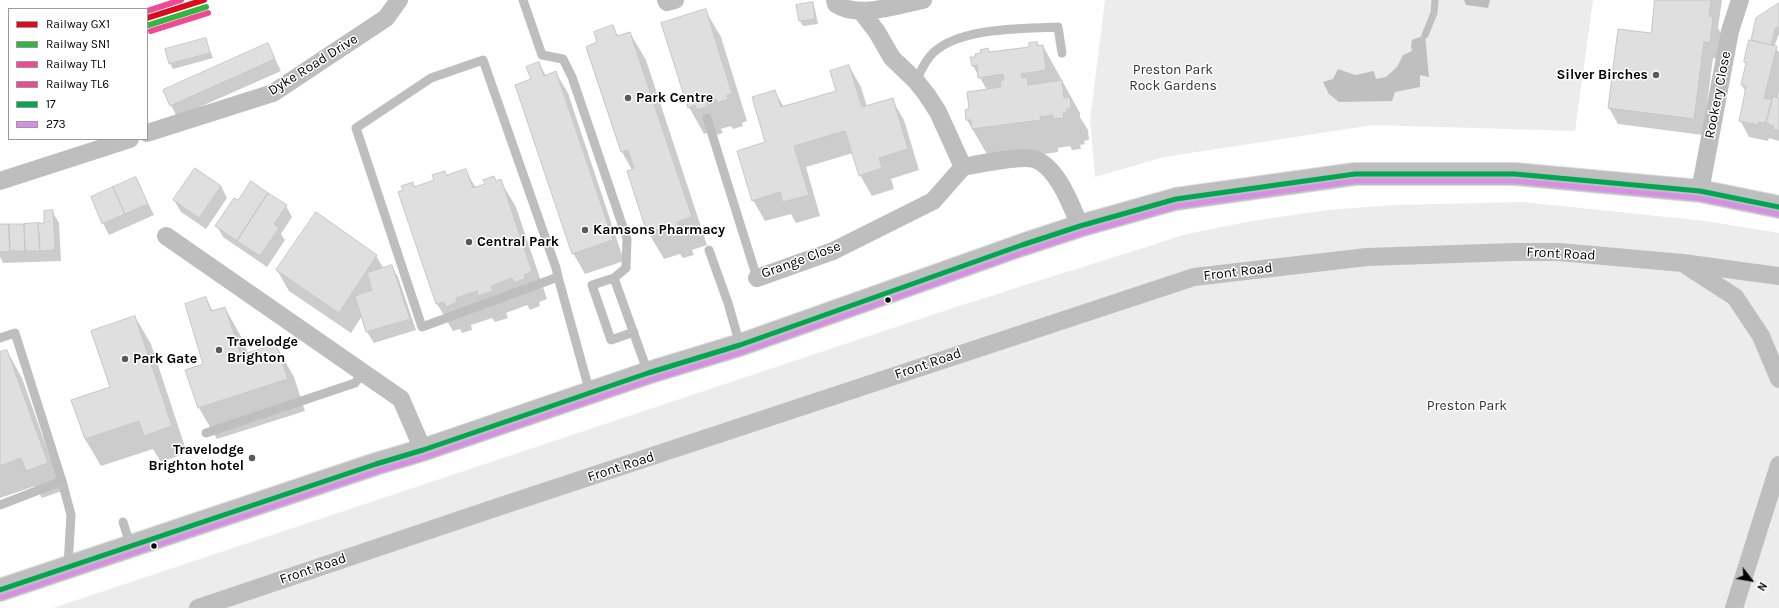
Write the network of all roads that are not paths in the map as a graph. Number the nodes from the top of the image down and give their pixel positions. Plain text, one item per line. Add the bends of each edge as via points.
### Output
1 (400, 0) edge
2 (523, 0) edge
3 (666, 0) edge
4 (675, 0) edge
5 (835, 0) edge
6 (923, 0) edge
7 (1740, 0) edge
8 (861, 11) junction
9 (1062, 54) dead end
10 (916, 81) junction
11 (707, 118) dead end
12 (148, 133) edge
13 (127, 140) edge
14 (963, 167) junction
15 (0, 181) edge
16 (1700, 191) junction
17 (1779, 207) edge
18 (1080, 226) junction
19 (166, 236) dead end
20 (709, 250) dead end
21 (1683, 263) junction
22 (1779, 276) edge
23 (558, 277) junction
24 (614, 278) junction
25 (757, 278) joint
26 (634, 332) junction
27 (0, 338) edge
28 (740, 345) junction
29 (363, 373) junction
30 (648, 374) junction
31 (1779, 379) edge
32 (590, 393) junction
33 (206, 434) dead end
34 (423, 450) junction
35 (1779, 465) edge
36 (62, 481) junction
37 (0, 505) edge
38 (123, 522) dead end
39 (132, 547) junction
40 (68, 567) junction
41 (4, 586) edge
42 (198, 608) edge
43 (1734, 608) edge

1 - 12 street, Dyke Road Drive via 386,18 273,93
2 - 24 lane via 542,55 563,59 572,78 627,239 626,268
3 - 4 street
5 - 8 street via 840,6
6 - 8 street
7 - 16 street, Rookery Close via 1730,31
8 - 10 street via 892,58
9 - 10 lane via 1058,27 986,32 958,37 933,52
10 - 14 street via 938,112
11 - 25 lane, Grange Close
13 - 15 street
14 - 18 street via 1033,158 1044,164 1053,174
14 - 25 street, Grange Close via 933,201 833,251
16 - 17 highway
16 - 18 highway via 1515,174 1355,174 1176,199
18 - 28 highway
19 - 29 street
20 - 28 lane
21 - 22 street, Front Road
21 - 31 street, Front Road via 1735,297 1761,336
21 - 42 street, Front Road via 1559,252 1514,252 1367,257 1194,277
23 - 23 lane via 483,60 431,78 356,128 422,327
23 - 32 lane
24 - 26 lane
24 - 26 lane via 592,285 611,340
26 - 30 lane
27 - 36 lane via 15,333
28 - 30 highway
29 - 33 lane via 354,383
29 - 34 street via 401,399
30 - 32 highway
32 - 34 highway
34 - 39 highway
35 - 43 street
36 - 37 lane
36 - 40 lane via 71,515
38 - 39 lane
39 - 40 highway
40 - 41 highway

